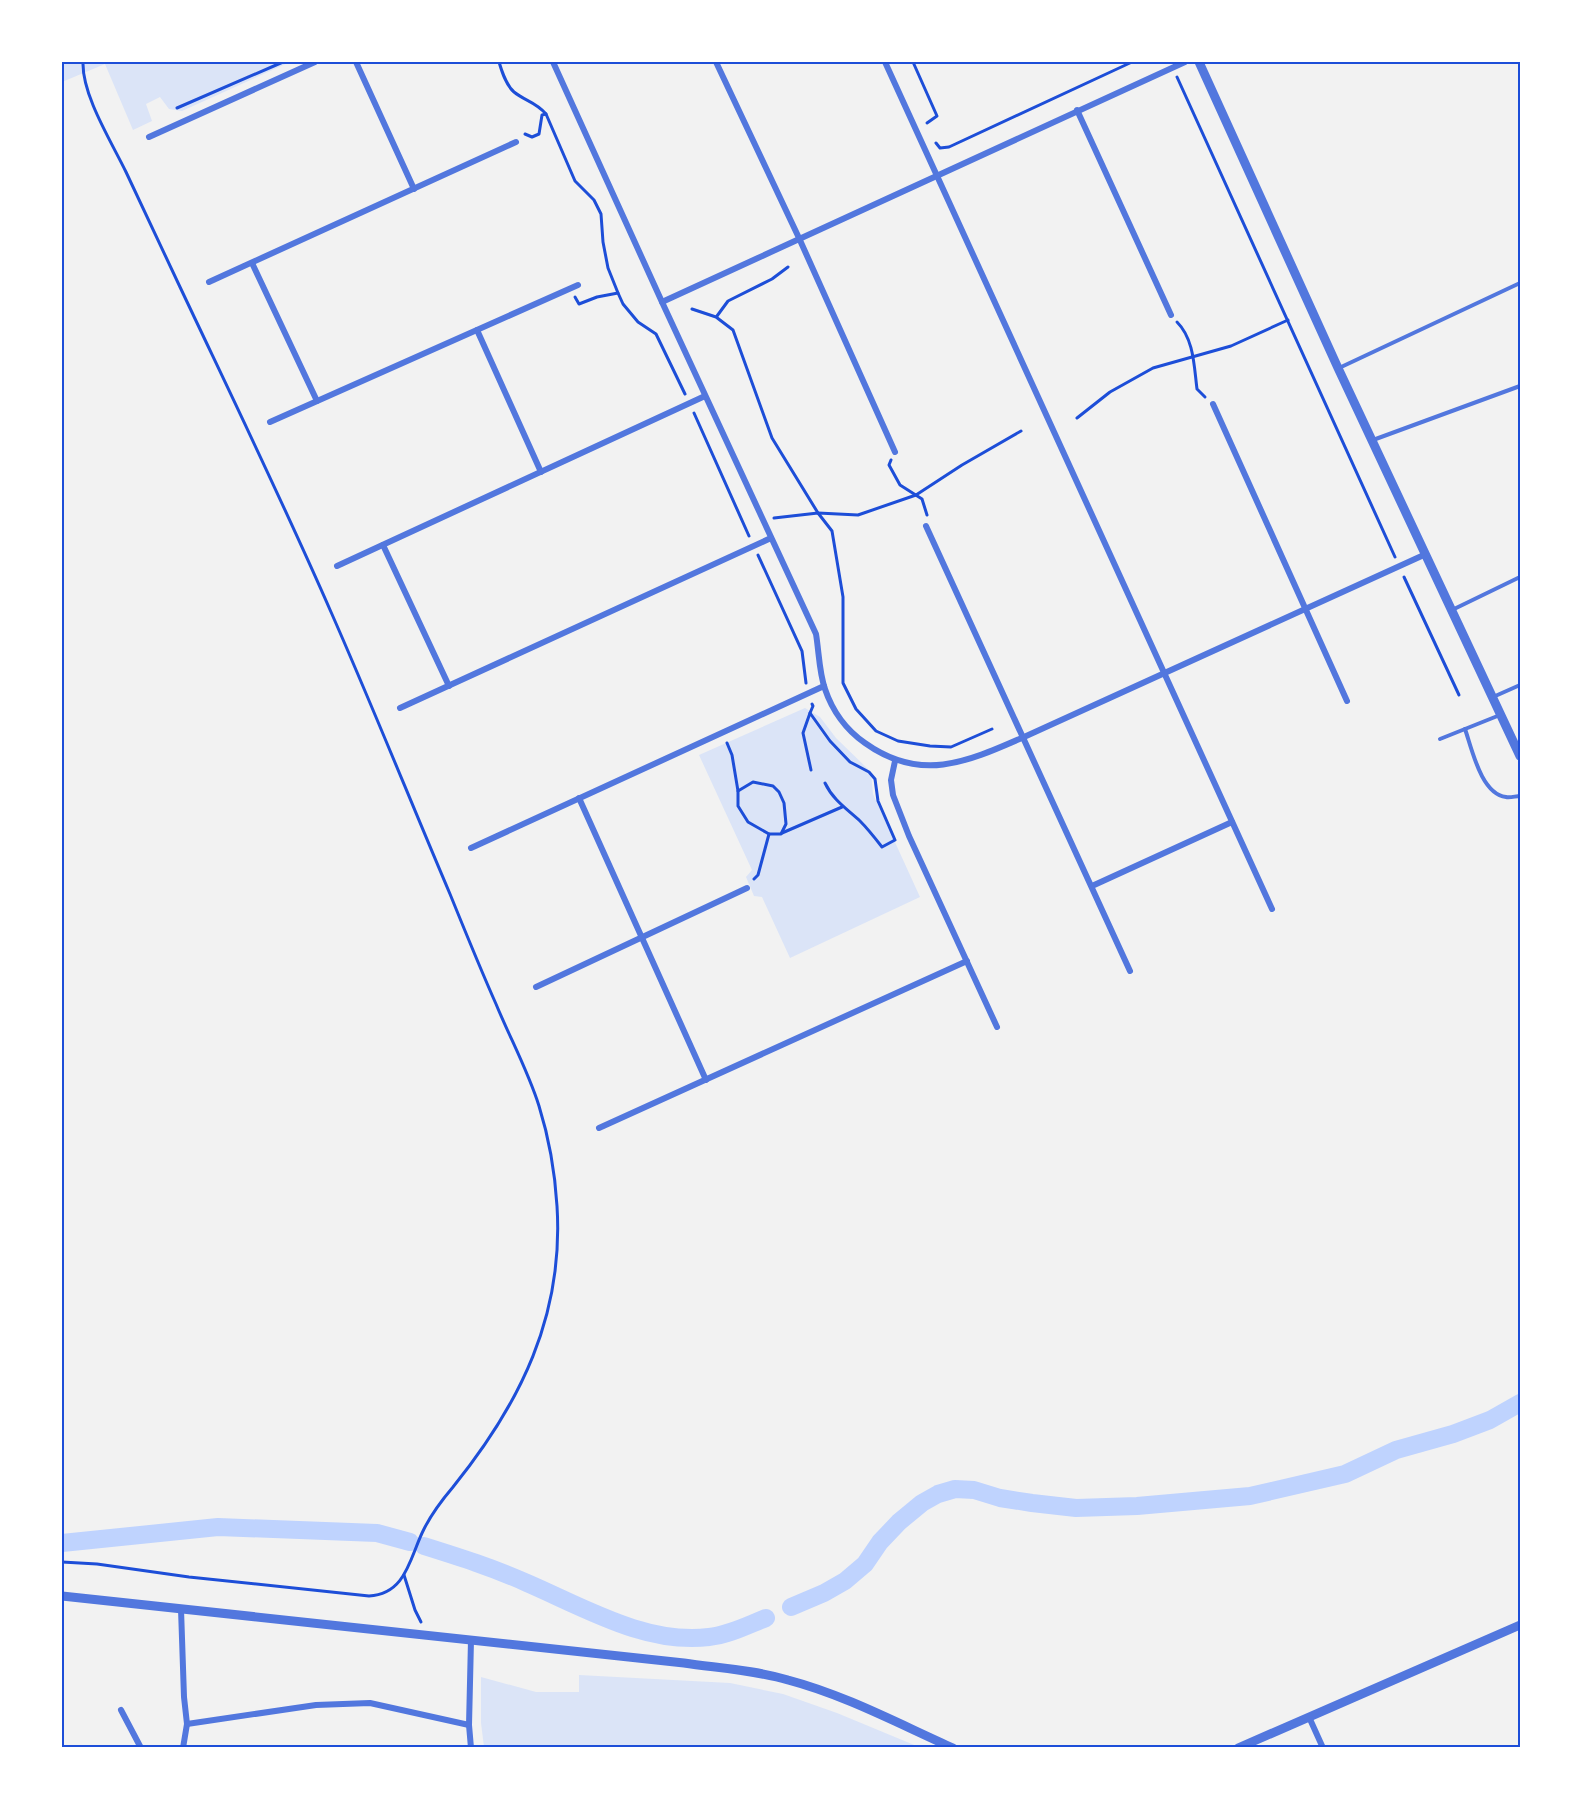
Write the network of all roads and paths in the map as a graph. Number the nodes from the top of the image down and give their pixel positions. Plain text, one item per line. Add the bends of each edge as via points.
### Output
1 (83, 62) edge
2 (283, 62) edge
3 (315, 62) edge
4 (356, 62) edge
5 (499, 62) edge
6 (553, 62) edge
7 (716, 62) edge
8 (885, 62) edge
9 (919, 62) edge
10 (1132, 62) edge
11 (1185, 62) edge
12 (1199, 62) edge
13 (914, 63) edge
14 (1172, 67) junction
15 (177, 108) dead end
16 (1077, 110) junction
17 (546, 114) junction
18 (930, 132) dead end
19 (149, 137) dead end
20 (935, 141) dead end
21 (516, 142) joint
22 (938, 175) junction
23 (414, 189) junction
24 (799, 238) junction
25 (252, 262) junction
26 (788, 267) dead end
27 (209, 282) dead end
28 (1521, 283) edge
29 (578, 285) dead end
30 (571, 288) junction
31 (618, 293) junction
32 (662, 302) junction
33 (692, 309) dead end
34 (1171, 315) joint
35 (717, 317) junction
36 (1288, 320) junction
37 (477, 330) junction
38 (1193, 357) junction
39 (1338, 368) junction
40 (1521, 386) edge
41 (705, 396) junction
42 (317, 401) junction
43 (690, 404) junction
44 (1214, 404) joint
45 (1077, 418) dead end
46 (270, 422) dead end
47 (1021, 431) dead end
48 (1372, 441) junction
49 (895, 452) joint
50 (541, 472) junction
51 (916, 495) junction
52 (818, 513) junction
53 (762, 519) junction
54 (926, 526) joint
55 (771, 538) junction
56 (383, 545) junction
57 (1426, 554) junction
58 (337, 566) dead end
59 (1399, 566) junction
60 (1521, 577) edge
61 (1306, 609) junction
62 (1452, 611) junction
63 (1164, 674) junction
64 (1521, 685) edge
65 (449, 686) junction
66 (824, 686) junction
67 (1459, 695) dead end
68 (1493, 698) junction
69 (1347, 701) dead end
70 (400, 708) dead end
71 (1501, 715) junction
72 (992, 729) dead end
73 (1465, 729) junction
74 (723, 732) junction
75 (1024, 737) junction
76 (1440, 739) dead end
77 (1521, 756) edge
78 (895, 761) junction
79 (811, 770) dead end
80 (825, 783) dead end
81 (738, 791) junction
82 (1521, 796) edge
83 (579, 798) junction
84 (843, 807) junction
85 (1232, 822) junction
86 (769, 834) junction
87 (781, 834) junction
88 (471, 848) dead end
89 (1092, 886) junction
90 (747, 888) joint
91 (1272, 909) dead end
92 (642, 938) junction
93 (967, 961) junction
94 (1130, 970) dead end
95 (536, 987) dead end
96 (997, 1027) dead end
97 (706, 1080) junction
98 (600, 1128) dead end
99 (62, 1562) edge
100 (404, 1573) junction
101 (62, 1596) edge
102 (181, 1609) junction
103 (1521, 1625) edge
104 (427, 1636) junction
105 (471, 1640) junction
106 (121, 1710) dead end
107 (1309, 1717) junction
108 (187, 1724) junction
109 (469, 1725) junction
110 (141, 1748) edge
111 (183, 1748) edge
112 (471, 1748) edge
113 (953, 1748) edge
114 (1238, 1748) edge
115 (1323, 1748) edge

1 - 100 path via 93,105 330,610 525,1069 548,1136 558,1237 555,1273 534,1354 505,1415 428,1520
2 - 15 path
3 - 19 street
4 - 23 street
5 - 17 path via 514,92 540,105
6 - 32 street
7 - 24 street
8 - 22 street
9 - 13 path
10 - 20 path via 949,147 940,148
11 - 14 street
12 - 39 street
13 - 18 path via 937,116 926,122
14 - 16 street
14 - 36 path
16 - 22 street
16 - 34 street
17 - 21 path via 542,115 539,134 532,137 519,131 514,134
17 - 31 path via 575,181 594,200 601,214 608,268
21 - 23 street
22 - 24 street
22 - 63 street
23 - 25 street
24 - 32 street
24 - 49 street
25 - 27 street
25 - 42 street
26 - 35 path via 728,301
28 - 39 lane
29 - 30 street
30 - 31 path via 579,304
30 - 37 street
31 - 43 path via 638,322 656,334
32 - 41 street
33 - 35 path
34 - 38 path via 1186,330
35 - 52 path via 733,330 772,438
36 - 38 path via 1231,346
36 - 59 path
37 - 42 street
37 - 50 street
38 - 44 path via 1197,389
38 - 45 path via 1153,368
39 - 48 street
40 - 48 lane
41 - 43 street
41 - 53 street
42 - 46 street
43 - 50 street
44 - 61 street
47 - 51 path
48 - 57 street
49 - 51 path via 889,465 900,485
50 - 56 street
51 - 52 path via 858,515
51 - 54 path via 927,513
52 - 53 path
52 - 72 path via 832,531 843,597 843,682 856,709 876,731 898,741 930,746 951,747
53 - 55 street
54 - 75 street
55 - 65 street
55 - 66 street via 816,634
56 - 58 street
56 - 65 street
57 - 59 street
57 - 62 street
59 - 61 street
59 - 67 path
60 - 62 lane
61 - 63 street
61 - 69 street
62 - 68 street
63 - 75 street
63 - 85 street
64 - 68 lane
65 - 70 street
66 - 74 street
66 - 78 street via 849,730
68 - 71 street
71 - 73 lane
71 - 77 street
73 - 76 lane
73 - 82 lane via 1489,789 1506,797
74 - 81 path via 732,755
74 - 83 street
75 - 78 street via 961,762 920,765
75 - 89 street
78 - 93 street via 893,795
79 - 84 path via 803,733 810,713 850,762 875,779 878,801 895,840 882,847 862,822
80 - 84 path
81 - 86 path via 738,806 748,822
81 - 87 path via 753,782 773,786 784,803 786,824
83 - 88 street
83 - 92 street
84 - 87 path
85 - 89 street
85 - 91 street
86 - 87 path
86 - 90 path via 758,875
89 - 94 street
90 - 92 street
92 - 95 street
92 - 97 street
93 - 96 street
93 - 97 street
97 - 98 street
99 - 100 path via 369,1596 391,1591
100 - 104 path
101 - 102 street
102 - 104 street
102 - 108 street
103 - 107 street
104 - 105 street
105 - 109 street
105 - 113 street via 684,1663 786,1679 824,1691
106 - 110 street
107 - 114 street
107 - 115 street
108 - 109 street via 316,1705 370,1703
108 - 111 street
109 - 112 street

